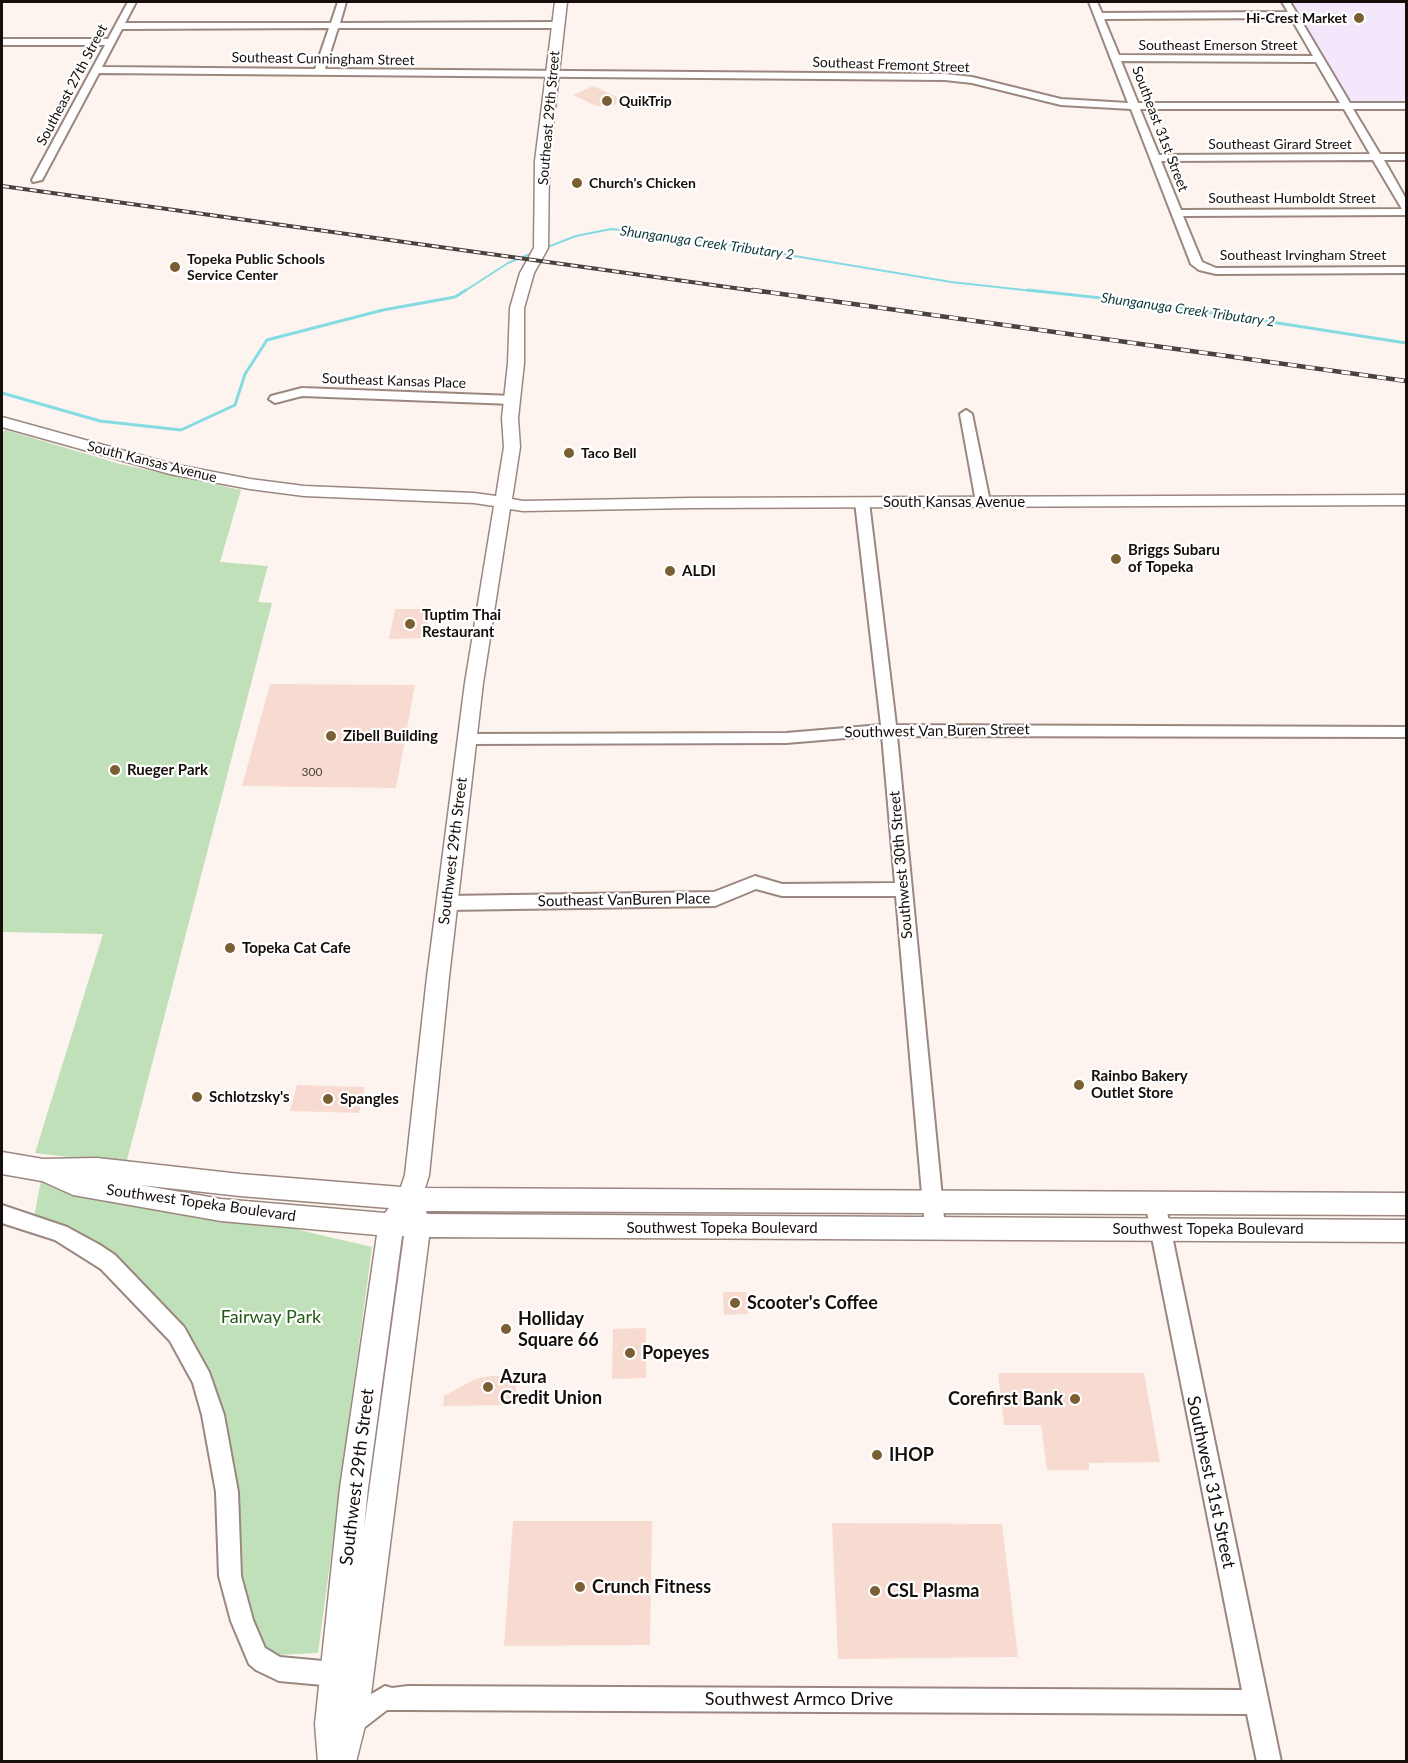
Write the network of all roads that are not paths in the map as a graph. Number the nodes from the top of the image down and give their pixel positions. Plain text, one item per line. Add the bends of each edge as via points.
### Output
1 (132, 2) edge
2 (342, 2) edge
3 (561, 2) edge
4 (1093, 2) edge
5 (1286, 2) edge
6 (1294, 15) junction
7 (1098, 16) junction
8 (334, 25) junction
9 (558, 25) junction
10 (119, 26) junction
11 (2, 42) edge
12 (110, 42) junction
13 (1117, 58) junction
14 (1320, 59) junction
15 (95, 70) junction
16 (319, 72) junction
17 (552, 75) junction
18 (1134, 106) junction
19 (1346, 106) junction
20 (1407, 106) edge
21 (1377, 157) junction
22 (1407, 157) edge
23 (1155, 158) junction
24 (37, 180) dead end
25 (1407, 207) edge
26 (1407, 212) edge
27 (1177, 213) junction
28 (1200, 266) joint
29 (1407, 270) edge
30 (275, 399) dead end
31 (513, 400) junction
32 (966, 414) dead end
33 (2, 422) edge
34 (1407, 500) edge
35 (862, 502) junction
36 (983, 502) junction
37 (502, 504) junction
38 (889, 730) junction
39 (1407, 732) edge
40 (467, 739) junction
41 (903, 889) junction
42 (447, 903) junction
43 (2, 1163) edge
44 (43, 1170) junction
45 (410, 1199) junction
46 (933, 1201) junction
47 (1155, 1202) junction
48 (1407, 1204) edge
49 (2, 1214) edge
50 (391, 1225) junction
51 (418, 1226) junction
52 (935, 1228) junction
53 (1159, 1229) junction
54 (1407, 1230) edge
55 (334, 1674) junction
56 (1258, 1702) junction
57 (351, 1725) junction
58 (333, 1761) edge
59 (341, 1761) edge
60 (1269, 1761) edge

1 - 10 street, Southeast 27th Street
2 - 8 street
3 - 9 main road, Southeast 29th Street
4 - 7 street, Southeast 31st Street
5 - 6 street
6 - 7 street
6 - 14 street
7 - 13 street, Southeast 31st Street
8 - 9 street
8 - 10 street
8 - 16 street
9 - 17 main road, Southeast 29th Street
10 - 12 street, Southeast 27th Street
11 - 12 street
12 - 15 street, Southeast 27th Street
13 - 14 street, Southeast Emerson Street
13 - 18 street, Southeast 31st Street
14 - 19 street
15 - 16 street, Southeast Cunningham Street
15 - 24 street, Southeast 27th Street
16 - 17 street, Southeast Cunningham Street
17 - 18 street, Southeast Fremont Street via 945,77 1061,102
17 - 31 main road, Southeast 29th Street via 542,161 541,248 526,273 517,308
18 - 19 street, Southeast Fremont Street
18 - 23 street, Southeast 31st Street
19 - 20 street, Southeast Fremont Street
19 - 21 street
21 - 22 street, Southeast Girard Street
21 - 23 street, Southeast Girard Street
21 - 25 street
23 - 27 street, Southeast 31st Street
26 - 27 street, Southeast Humboldt Street
27 - 28 street, Southeast 31st Street
28 - 29 street, Southeast Irvingham Street via 1216,271
30 - 31 street, Southeast Kansas Place via 302,392
31 - 37 main road, Southeast 29th Street via 512,447
32 - 36 street
33 - 37 main road, South Kansas Avenue via 170,469 336,500 476,510
34 - 36 main road, South Kansas Avenue
35 - 36 main road, South Kansas Avenue
35 - 37 main road, South Kansas Avenue
35 - 38 street, Southwest 30th Street
37 - 40 main road, Southwest 29th Street
38 - 39 street, Southwest Van Buren Street
38 - 40 street, Southwest Van Buren Street via 786,738
38 - 41 street, Southwest 30th Street
40 - 42 main road, Southwest 29th Street
41 - 42 street, Southeast VanBuren Place via 782,890 755,882 715,899
41 - 46 street, Southwest 30th Street
42 - 45 main road, Southwest 29th Street via 417,1175
43 - 44 main road, Southwest Topeka Boulevard
44 - 45 main road, Southwest Topeka Boulevard via 97,1169
44 - 50 main road, Southwest Topeka Boulevard via 73,1184 221,1210
45 - 46 main road, Southwest Topeka Boulevard
45 - 50 main road, Southwest 29th Street
45 - 51 main road, Southwest 29th Street
46 - 47 main road, Southwest Topeka Boulevard
46 - 52 street, Southwest 30th Street
47 - 48 main road, Southwest Topeka Boulevard
47 - 53 street, Southwest 31st Street
49 - 55 street via 60,1233 93,1251 177,1334 202,1379 213,1415 227,1492 230,1576 242,1621 257,1656 279,1669
50 - 51 main road, Southwest Topeka Boulevard
50 - 55 main road, Southwest 29th Street via 354,1488
51 - 52 main road, Southwest Topeka Boulevard
51 - 57 main road, Southwest 29th Street
52 - 53 main road, Southwest Topeka Boulevard
53 - 54 main road, Southwest Topeka Boulevard
53 - 56 street, Southwest 31st Street
55 - 58 main road, Southwest 29th Street via 330,1724
56 - 57 street, Southwest Armco Drive via 385,1698
56 - 60 street, Southwest 31st Street
57 - 59 main road, Southwest 29th Street

